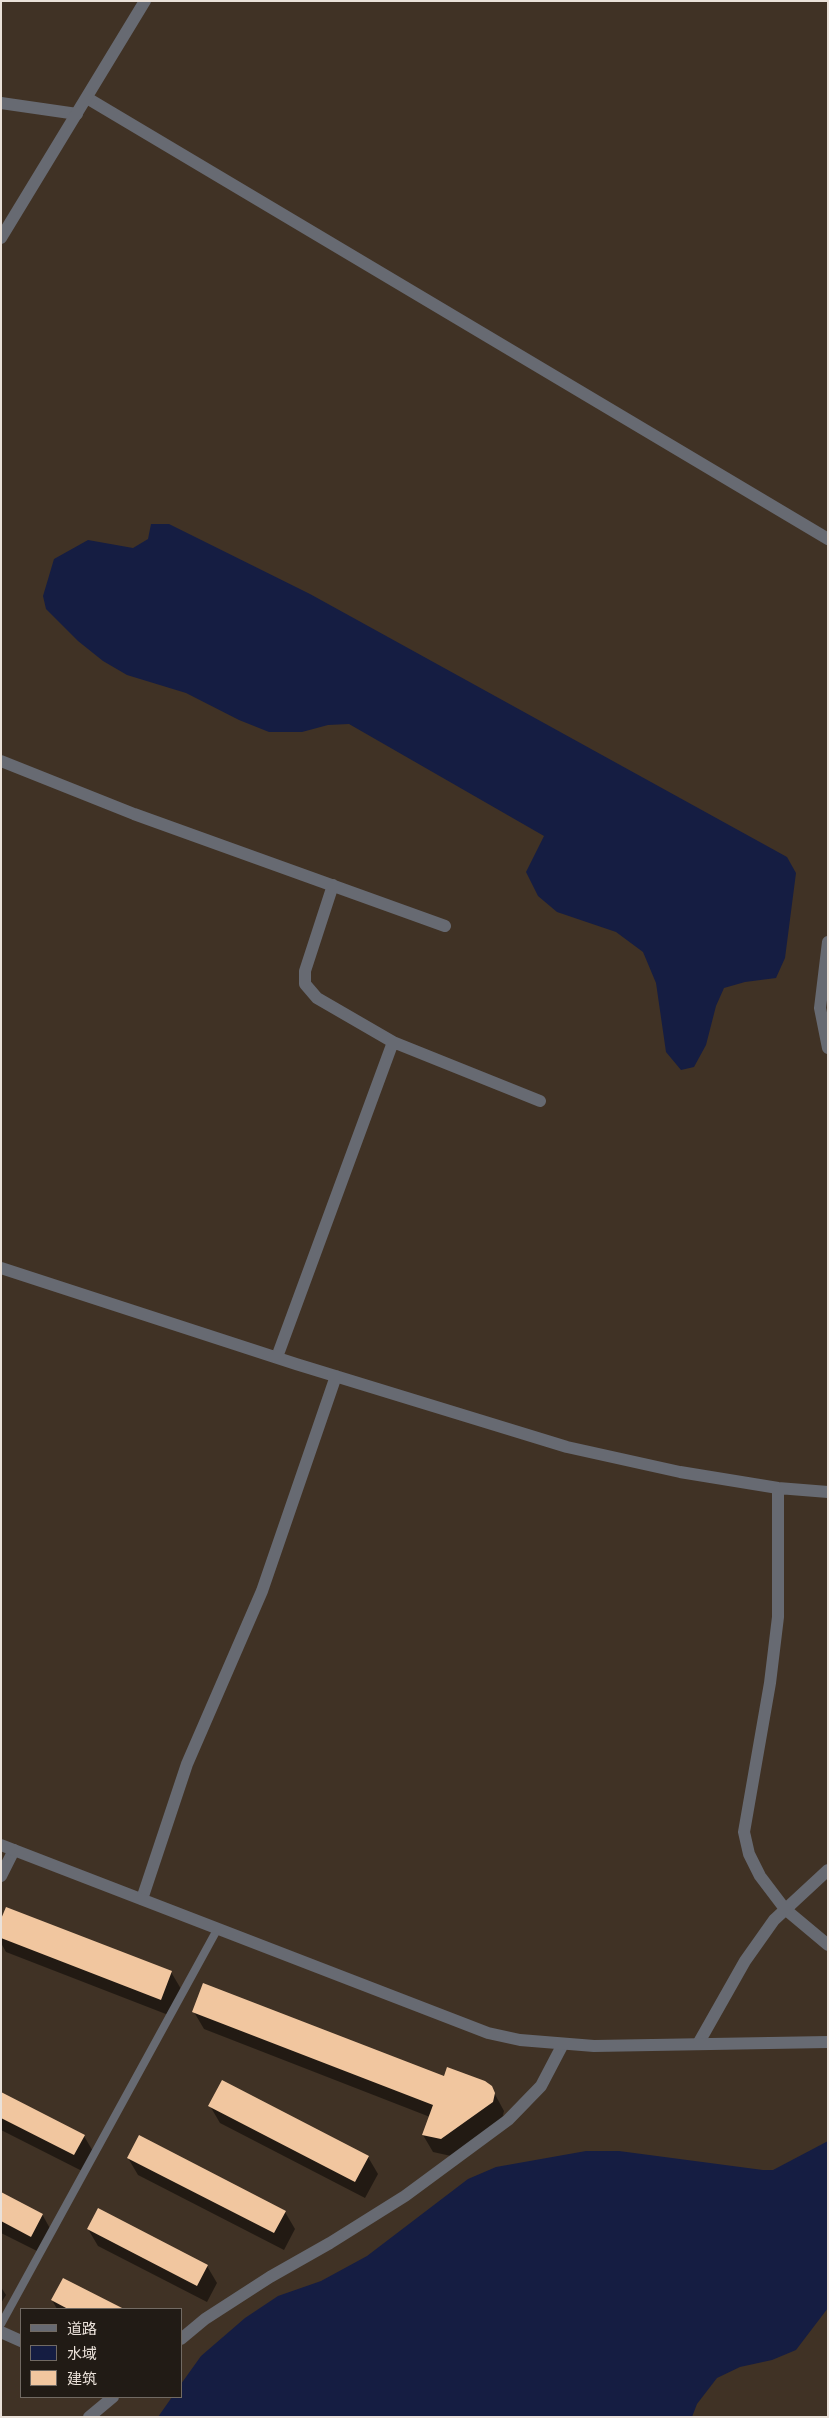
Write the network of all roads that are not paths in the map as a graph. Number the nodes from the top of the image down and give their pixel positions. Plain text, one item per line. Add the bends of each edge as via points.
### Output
1 (145, 1) edge
2 (88, 98) junction
3 (1, 103) edge
4 (77, 114) junction
5 (1, 238) edge
6 (828, 540) edge
7 (1, 761) edge
8 (333, 885) junction
9 (446, 926) dead end
10 (828, 942) edge
11 (393, 1042) junction
12 (828, 1048) edge
13 (540, 1101) dead end
14 (1, 1268) edge
15 (278, 1357) junction
16 (336, 1376) junction
17 (778, 1488) junction
18 (828, 1492) edge
19 (1, 1844) edge
20 (14, 1850) junction
21 (828, 1870) edge
22 (1, 1876) edge
23 (142, 1899) junction
24 (785, 1909) junction
25 (218, 1928) junction
26 (828, 1945) edge
27 (828, 2042) edge
28 (563, 2044) junction
29 (698, 2044) junction
30 (1, 2324) edge
31 (1, 2332) edge
32 (182, 2338) edge
33 (20, 2341) edge
34 (112, 2398) edge
35 (89, 2417) edge

1 - 2 street
2 - 4 street
2 - 6 street
3 - 4 street
4 - 5 street
7 - 8 street via 134,814
8 - 9 street
8 - 11 street via 305,971 305,984 318,998
10 - 12 street via 820,1008
11 - 13 street
11 - 15 street
14 - 15 street
15 - 16 street
16 - 17 street via 566,1446 680,1472
16 - 23 street via 262,1590 186,1764
17 - 18 street
17 - 24 street via 778,1617 744,1832 749,1854 760,1876
19 - 20 street
20 - 22 street
20 - 23 street
21 - 24 street
23 - 25 street
24 - 26 street
24 - 29 street via 745,1961
25 - 28 street via 488,2032 520,2040
25 - 30 lane
27 - 29 street
28 - 29 street
28 - 32 street via 541,2086 508,2120 405,2196 270,2277 205,2319
31 - 33 street
34 - 35 street

